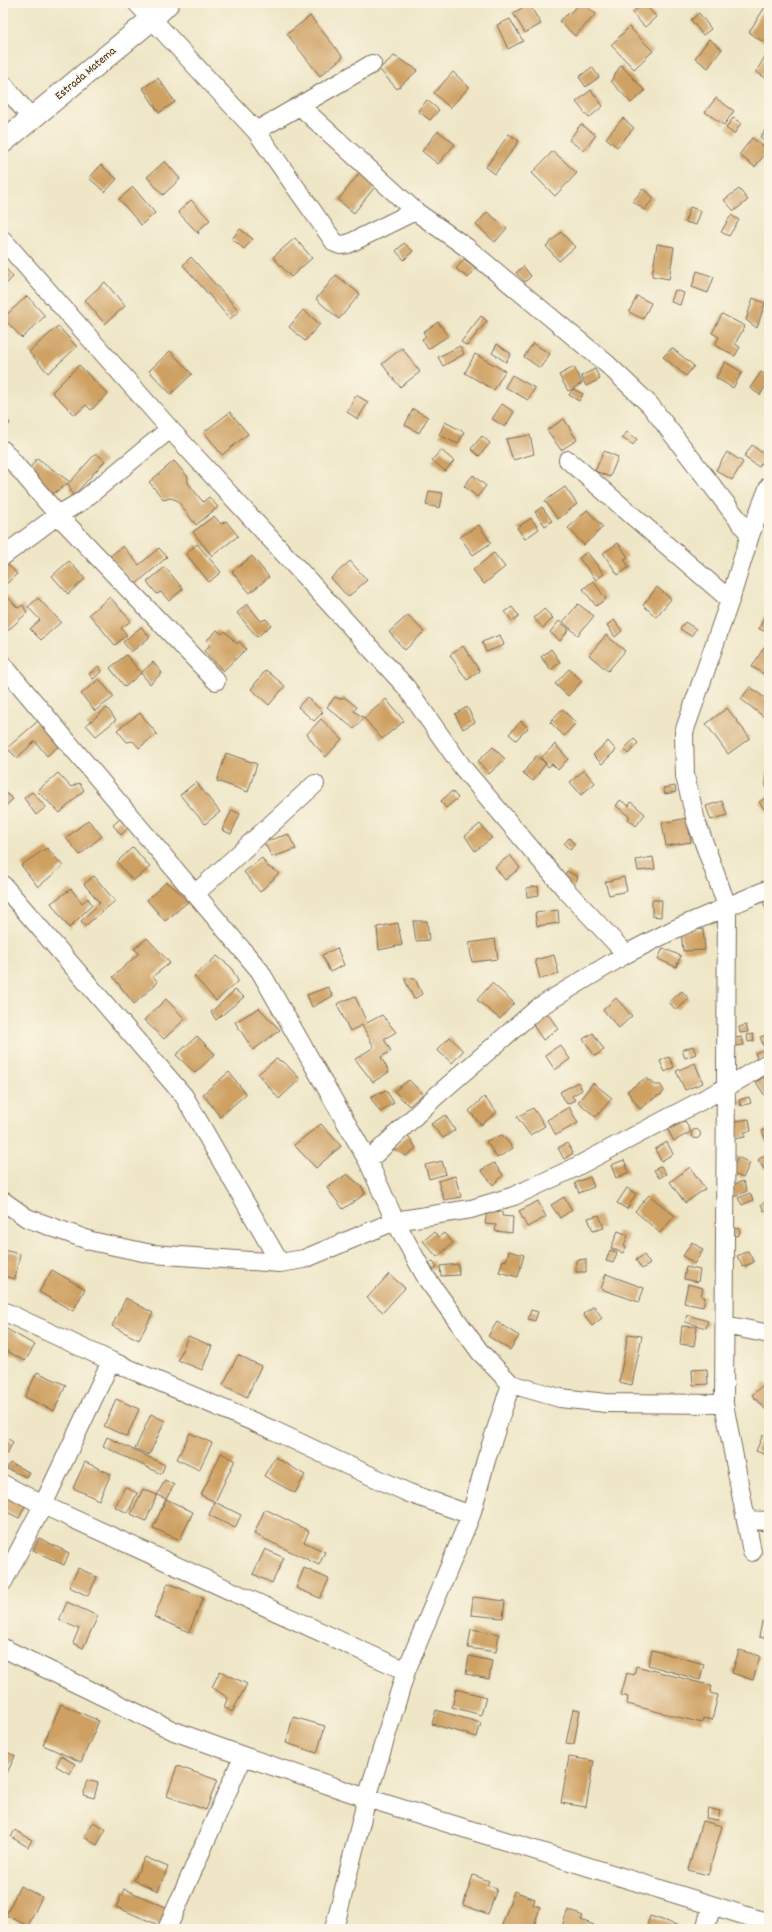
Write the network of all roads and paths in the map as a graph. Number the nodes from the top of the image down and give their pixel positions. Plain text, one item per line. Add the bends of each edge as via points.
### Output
1 (137, 3) edge
2 (168, 3) edge
3 (152, 19) junction
4 (372, 64) dead end
5 (3, 84) edge
6 (300, 106) junction
7 (32, 119) junction
8 (256, 131) junction
9 (3, 142) edge
10 (415, 211) junction
11 (3, 240) edge
12 (170, 429) junction
13 (3, 450) edge
14 (568, 460) dead end
15 (769, 486) edge
16 (58, 515) junction
17 (750, 535) junction
18 (3, 556) edge
19 (730, 600) junction
20 (3, 665) edge
21 (216, 681) dead end
22 (315, 784) dead end
23 (769, 889) edge
24 (4, 890) edge
25 (196, 894) junction
26 (727, 906) junction
27 (626, 954) junction
28 (769, 1062) edge
29 (727, 1087) junction
30 (368, 1161) junction
31 (3, 1200) edge
32 (395, 1221) junction
33 (280, 1262) junction
34 (3, 1311) edge
35 (725, 1325) junction
36 (769, 1334) edge
37 (111, 1361) junction
38 (511, 1384) junction
39 (724, 1404) junction
40 (3, 1484) edge
41 (43, 1505) junction
42 (471, 1515) junction
43 (746, 1520) junction
44 (769, 1521) edge
45 (752, 1552) dead end
46 (3, 1582) edge
47 (3, 1648) edge
48 (406, 1671) junction
49 (243, 1756) junction
50 (367, 1798) junction
51 (712, 1906) junction
52 (769, 1923) edge
53 (166, 1929) edge
54 (334, 1929) edge
55 (705, 1929) edge

1 - 3 street
2 - 3 street, Estrada Matema
3 - 7 street, Estrada Matema
3 - 8 street
4 - 6 street
5 - 7 street
6 - 8 street
6 - 10 street
7 - 9 street, Estrada Matema
8 - 10 street via 335,243 348,244
10 - 17 street via 466,247 607,364 650,405 681,442
11 - 12 street
12 - 16 street via 82,501
12 - 27 street via 406,688 462,768 565,889
13 - 16 street
14 - 19 street
15 - 17 street
16 - 18 street
16 - 21 street
17 - 19 street
19 - 26 street via 684,732 685,776 696,821
20 - 25 street
22 - 25 street
23 - 26 street
24 - 33 street via 184,1096
25 - 30 street via 260,971
26 - 27 street
26 - 29 street
27 - 30 street via 539,1007 435,1097
28 - 29 street
29 - 32 street via 572,1169 514,1196 471,1209
29 - 35 street
30 - 32 street
31 - 33 street via 27,1218 91,1241 152,1254
32 - 33 street via 304,1259
32 - 38 street via 427,1279 480,1352
34 - 37 street
35 - 36 street
35 - 39 street
37 - 41 street
37 - 42 street via 276,1431 409,1493
38 - 39 street via 560,1398 599,1402
38 - 42 street
39 - 43 street
40 - 41 street
41 - 46 street
41 - 48 street
42 - 48 street
43 - 44 street
43 - 45 street
47 - 49 street via 174,1731
48 - 50 street
49 - 50 street
49 - 53 street
50 - 51 street
50 - 54 street
51 - 52 street
51 - 55 street

